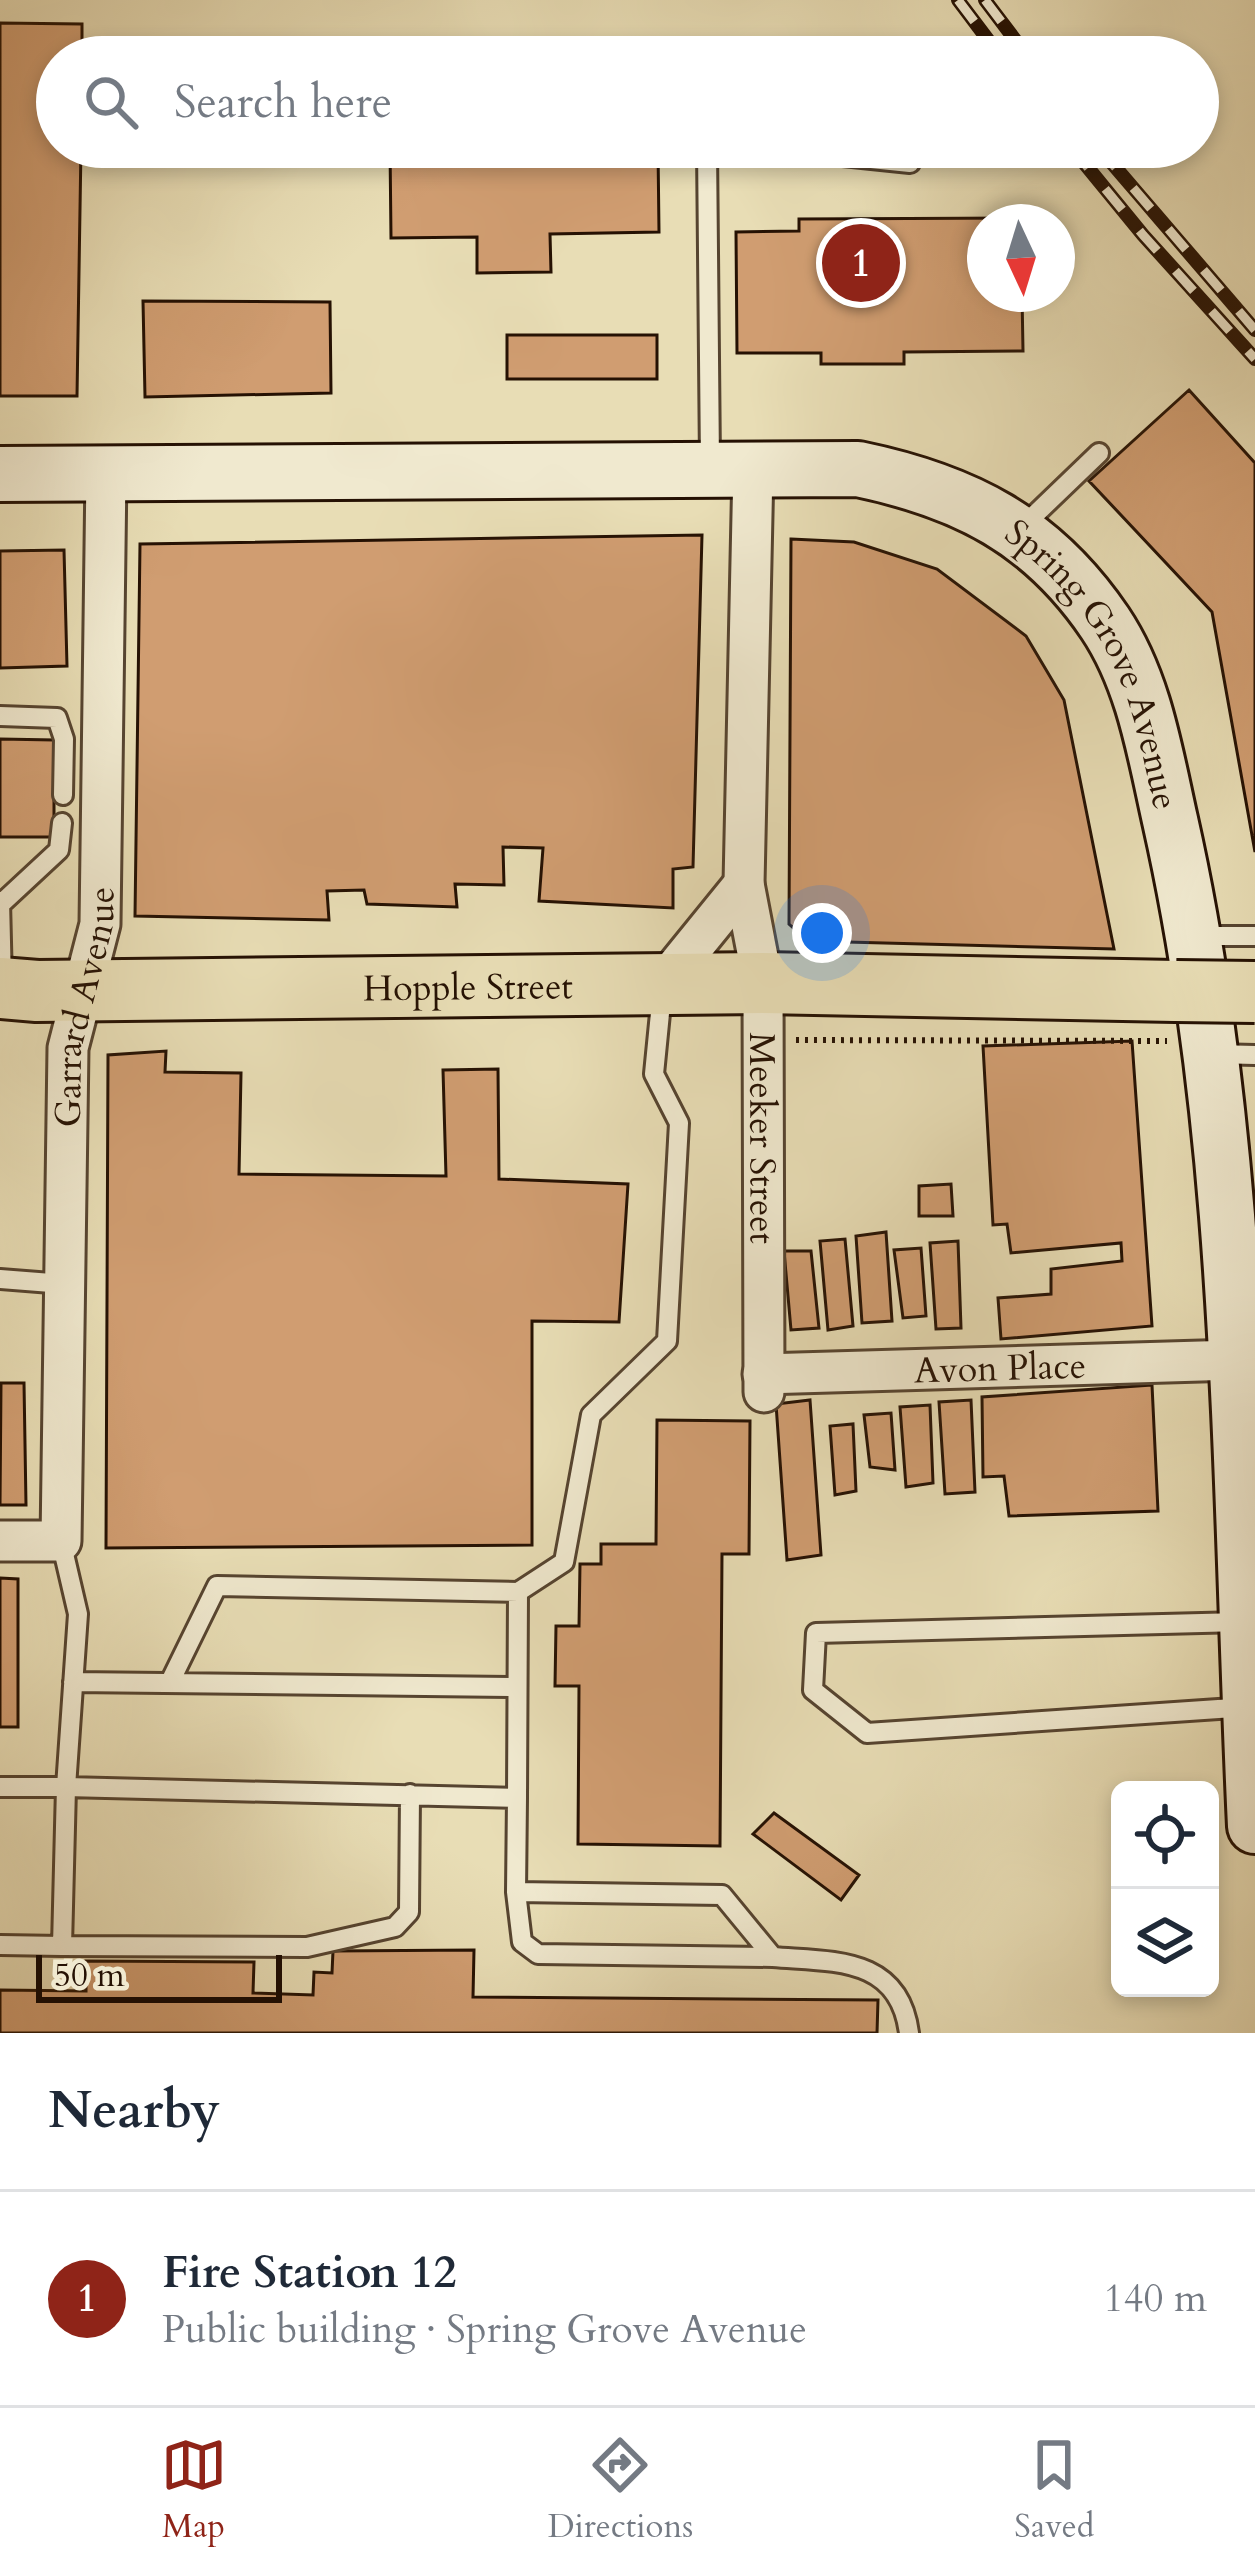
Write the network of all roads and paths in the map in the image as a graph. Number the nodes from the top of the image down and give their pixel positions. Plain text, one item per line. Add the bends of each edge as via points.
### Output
1 (709, 168) edge
2 (1099, 453) dead end
3 (731, 468) junction
4 (106, 473) junction
5 (0, 474) edge
6 (1018, 531) junction
7 (0, 716) edge
8 (63, 795) dead end
9 (62, 824) dead end
10 (744, 884) junction
11 (1, 902) edge
12 (1193, 936) junction
13 (1255, 936) edge
14 (763, 983) junction
15 (662, 985) junction
16 (1, 988) edge
17 (86, 990) junction
18 (1255, 992) edge
19 (805, 1041) dead end
20 (1223, 1050) edge
21 (0, 1279) edge
22 (64, 1284) junction
23 (1234, 1360) junction
24 (763, 1383) joint
25 (1247, 1448) edge
26 (1249, 1537) edge
27 (0, 1541) edge
28 (61, 1541) junction
29 (518, 1592) junction
30 (1246, 1622) junction
31 (73, 1682) junction
32 (170, 1682) junction
33 (516, 1687) junction
34 (1250, 1707) junction
35 (0, 1786) edge
36 (66, 1787) junction
37 (410, 1794) junction
38 (517, 1798) junction
39 (1255, 1822) edge
40 (516, 1892) junction
41 (0, 1945) edge
42 (62, 1946) junction
43 (772, 1958) junction
44 (909, 2033) edge

1 - 3 lane
2 - 6 lane
3 - 4 main road, Spring Grove Avenue
3 - 6 main road, Spring Grove Avenue via 858,469 918,481
3 - 10 street, Meeker Street
4 - 5 main road, Spring Grove Avenue
4 - 17 street, Garrard Avenue via 100,924
6 - 12 main road, Spring Grove Avenue via 1081,589 1129,667
7 - 8 lane via 57,718
9 - 11 lane via 53,858
10 - 14 street, Meeker Street
10 - 15 street
11 - 16 lane
12 - 13 lane
12 - 20 main road, Spring Grove Avenue
14 - 15 main road, Hopple Street
14 - 18 main road, Hopple Street, bridge
14 - 24 street, Meeker Street
15 - 17 main road, Hopple Street
15 - 29 lane via 654,1074 680,1123 667,1341 591,1415 563,1562
16 - 17 main road, Hopple Street
17 - 22 street, Garrard Avenue via 68,1048
19 - 20 path
20 - 23 main road, Spring Grove Avenue via 1219,1129
21 - 22 lane
22 - 28 street, Garrard Avenue
23 - 24 street, Avon Place
23 - 25 main road, Spring Grove Avenue
25 - 26 main road, Spring Grove Avenue
26 - 30 main road, Spring Grove Avenue
27 - 28 street
28 - 31 lane via 77,1614
29 - 32 lane via 217,1586
29 - 33 lane
30 - 34 main road, Spring Grove Avenue
30 - 34 lane via 816,1634 814,1690 867,1733
31 - 32 lane
31 - 36 lane
32 - 33 lane
33 - 38 lane
34 - 39 main road, Spring Grove Avenue
35 - 36 lane
36 - 37 lane
36 - 42 lane
37 - 38 lane
37 - 42 lane via 409,1912 395,1927 307,1947
38 - 40 lane
40 - 43 lane via 722,1895
40 - 43 lane via 522,1942 538,1954
41 - 42 lane
43 - 44 lane via 856,1963 888,1984 906,2009

